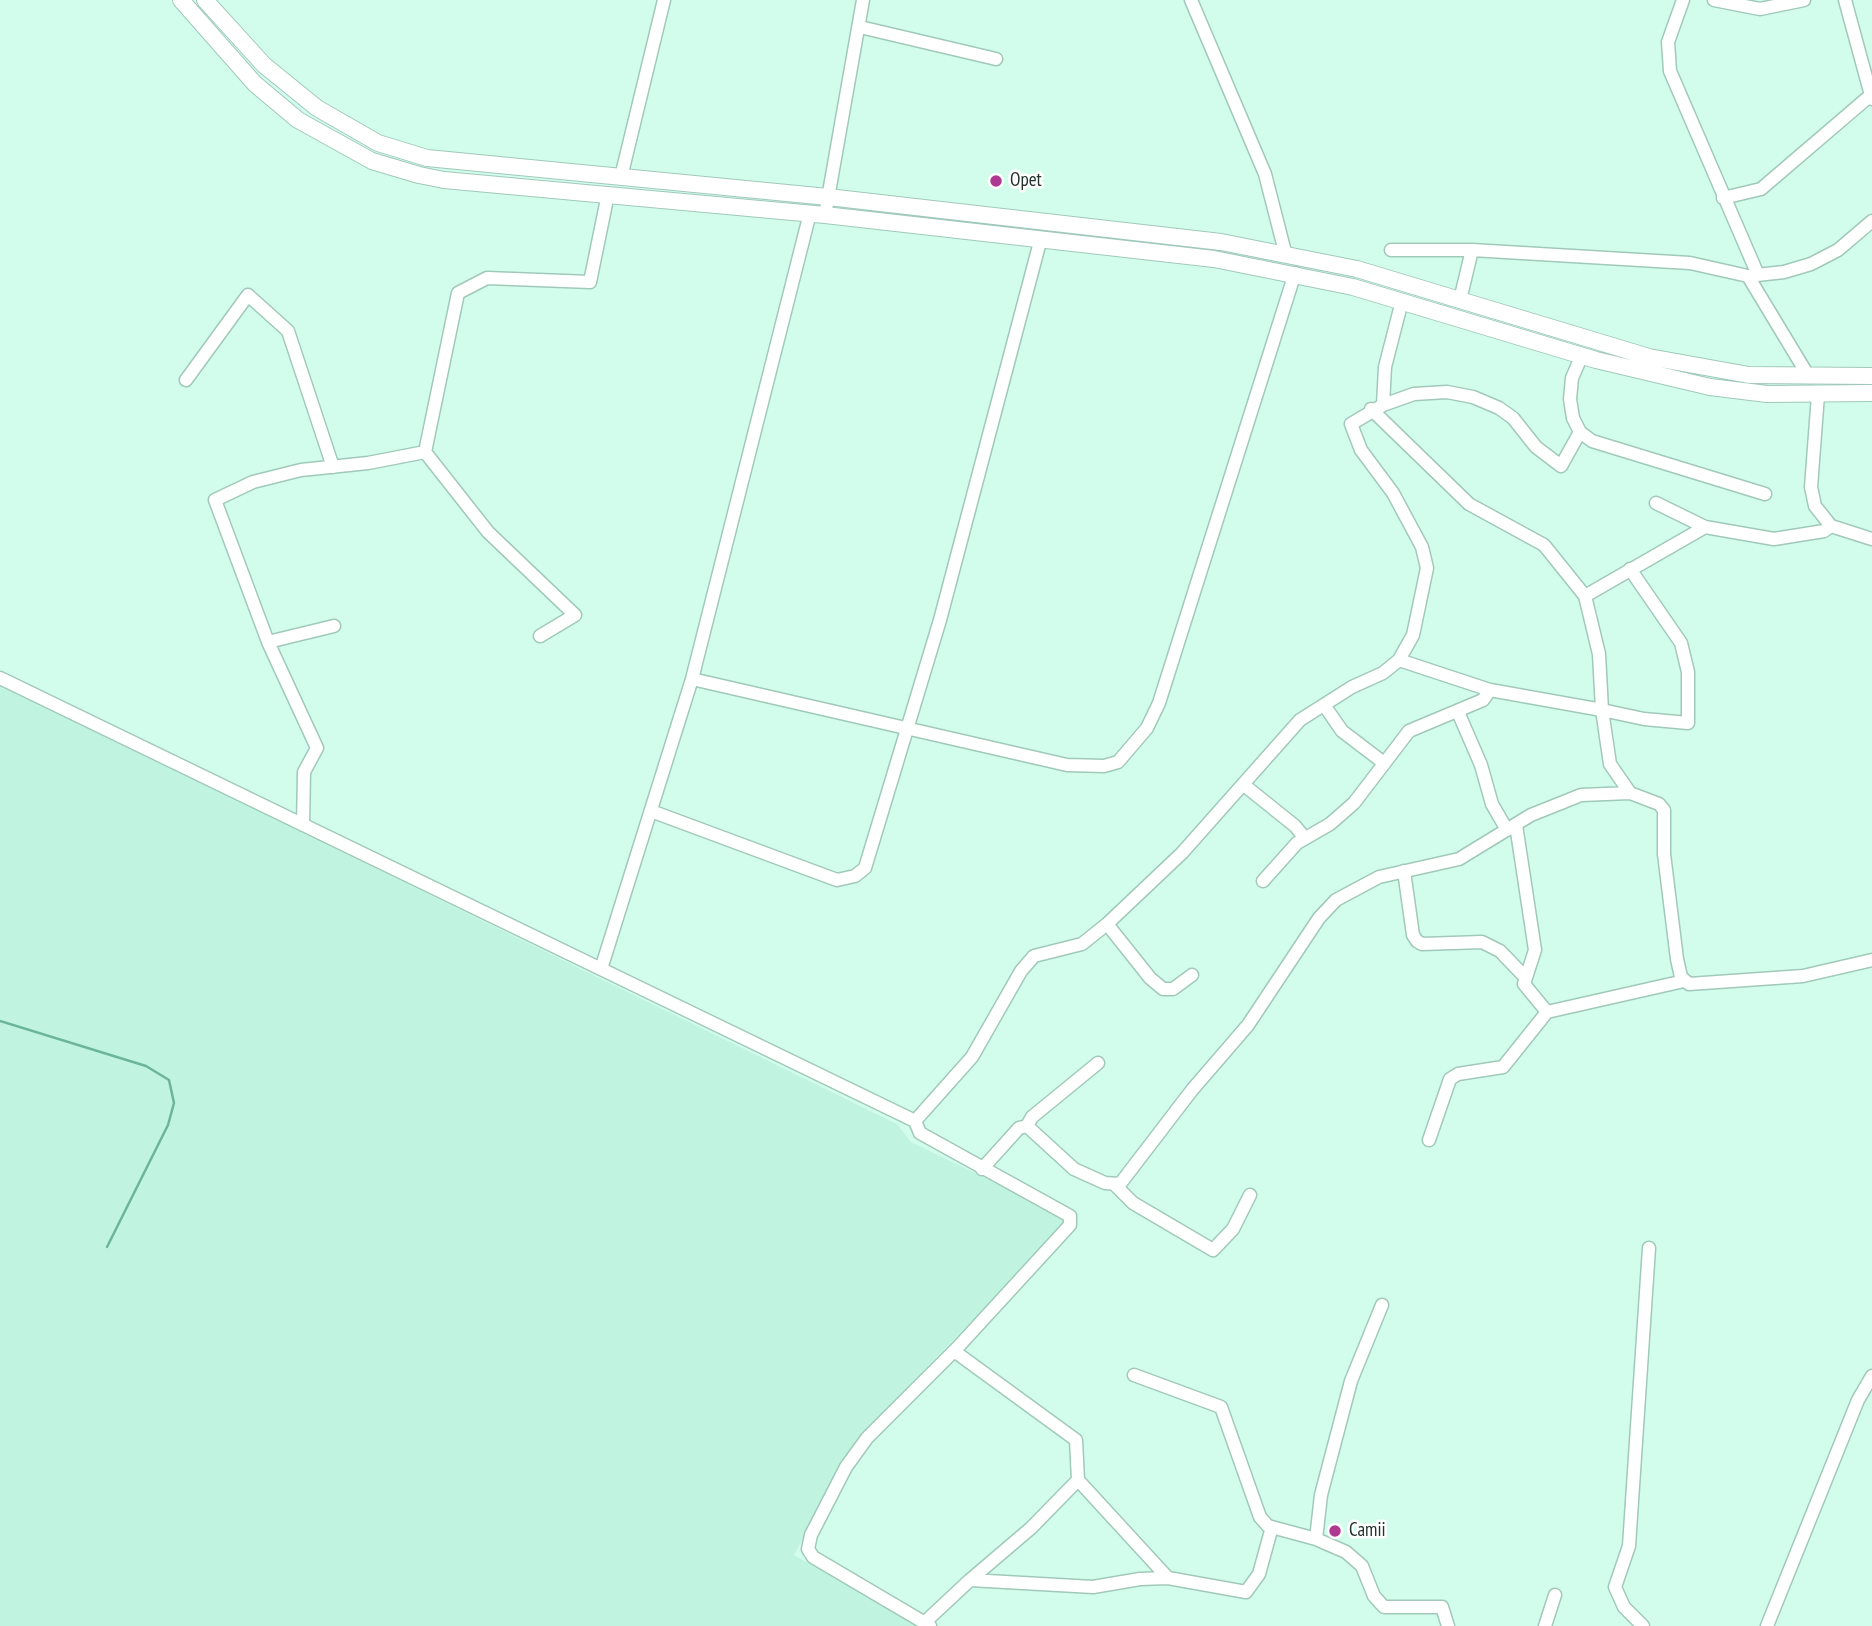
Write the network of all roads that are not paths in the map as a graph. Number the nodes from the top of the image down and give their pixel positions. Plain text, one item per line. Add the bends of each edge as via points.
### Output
1 (181, 0) edge
2 (664, 0) edge
3 (863, 0) edge
4 (1191, 0) edge
5 (1683, 0) edge
6 (1714, 0) edge
7 (1804, 0) edge
8 (1844, 0) edge
9 (214, 4) edge
10 (860, 27) junction
11 (996, 59) dead end
12 (1871, 96) edge
13 (621, 177) junction
14 (608, 194) junction
15 (828, 197) junction
16 (1723, 198) junction
17 (818, 214) junction
18 (1872, 221) edge
19 (1041, 238) junction
20 (1391, 250) dead end
21 (1472, 250) junction
22 (1285, 252) junction
23 (1295, 273) junction
24 (1753, 276) junction
25 (1460, 300) junction
26 (1402, 301) junction
27 (1582, 355) junction
28 (1872, 376) edge
29 (1809, 377) junction
30 (186, 380) dead end
31 (1872, 393) edge
32 (1818, 395) junction
33 (1377, 407) junction
34 (1580, 432) junction
35 (425, 453) junction
36 (332, 467) junction
37 (1765, 494) dead end
38 (1656, 503) dead end
39 (1831, 526) junction
40 (1705, 527) junction
41 (1872, 539) edge
42 (1630, 569) junction
43 (1585, 596) junction
44 (334, 626) dead end
45 (540, 636) dead end
46 (268, 642) junction
47 (1399, 660) junction
48 (0, 678) edge
49 (692, 680) junction
50 (1490, 690) junction
51 (1324, 705) junction
52 (1602, 710) junction
53 (1458, 712) junction
54 (908, 731) junction
55 (1384, 764) junction
56 (1244, 785) junction
57 (1630, 793) junction
58 (651, 811) junction
59 (303, 825) junction
60 (1511, 827) junction
61 (1304, 837) junction
62 (1404, 872) junction
63 (1264, 881) dead end
64 (1107, 924) junction
65 (1872, 960) edge
66 (601, 969) junction
67 (1192, 975) dead end
68 (1524, 976) junction
69 (1684, 981) junction
70 (1547, 1012) junction
71 (1098, 1063) dead end
72 (915, 1121) junction
73 (1027, 1126) junction
74 (1429, 1140) dead end
75 (982, 1168) junction
76 (1115, 1185) junction
77 (1250, 1195) dead end
78 (1649, 1248) dead end
79 (1382, 1305) dead end
80 (954, 1351) junction
81 (1134, 1375) dead end
82 (1872, 1376) edge
83 (1078, 1480) junction
84 (1272, 1527) junction
85 (1316, 1539) junction
86 (1168, 1578) junction
87 (971, 1580) junction
88 (1555, 1595) dead end
89 (927, 1625) edge
90 (1448, 1626) edge
91 (1545, 1626) edge
92 (1643, 1626) edge
93 (1767, 1626) edge

1 - 14 main road via 277,104 322,136 372,161 444,180
2 - 13 street
3 - 10 street
4 - 22 street via 1265,174
5 - 16 street via 1670,32 1668,63
6 - 7 street via 1760,9
8 - 12 street
9 - 13 main road via 292,90 378,143 444,162
10 - 11 street
10 - 15 street
12 - 16 street via 1761,189
13 - 15 main road
14 - 17 main road
14 - 35 street via 590,282 487,278 458,293
15 - 17 street
15 - 22 main road
16 - 24 street
17 - 19 main road
17 - 49 street
18 - 24 street via 1838,250 1811,264
19 - 23 main road
19 - 54 street
20 - 21 street
21 - 24 street via 1690,263
21 - 25 street
22 - 25 main road
23 - 26 main road
23 - 54 street via 1159,703 1131,749 1118,762 1104,766 1068,765
24 - 29 street
25 - 29 main road via 1649,357 1749,375
26 - 27 main road
26 - 33 street
27 - 32 main road via 1710,387
27 - 34 street via 1570,398
28 - 29 main road
30 - 36 street via 248,295 288,331
31 - 32 main road
32 - 39 street via 1812,497
33 - 34 street via 1425,393 1473,397 1513,418 1536,447 1561,466
33 - 43 street via 1469,504 1544,545
33 - 47 street via 1351,424 1361,450 1393,493 1422,547 1427,568 1413,635
34 - 37 street via 1592,440
35 - 36 street
35 - 45 street via 488,531 575,615
36 - 46 street via 253,482 215,499
38 - 40 street
39 - 40 street via 1774,539
39 - 41 street
40 - 42 street
42 - 43 street
42 - 52 street via 1681,643 1688,672 1688,723
43 - 52 street via 1599,654
44 - 46 street
46 - 59 street via 317,748 304,772
47 - 50 street
47 - 51 street
48 - 59 street
49 - 54 street
49 - 58 street
50 - 52 street
50 - 53 street via 1483,700
51 - 55 street via 1342,731
51 - 56 street via 1300,720
52 - 57 street via 1610,764
53 - 55 street via 1409,730
53 - 60 street via 1492,803
54 - 58 street via 865,868 855,876 837,880
55 - 61 street via 1346,811
56 - 61 street
56 - 64 street via 1182,853
57 - 60 street via 1571,798
57 - 69 street via 1664,810 1664,854 1676,959
58 - 66 street
59 - 66 street
60 - 62 street via 1459,859
60 - 68 street via 1535,950
61 - 63 street
62 - 68 street via 1417,941 1482,942 1500,951
62 - 76 street via 1357,886 1326,909 1248,1025 1124,1181
64 - 67 street via 1163,989 1173,989
64 - 72 street via 1082,944 1034,956 972,1057
65 - 69 street via 1803,976 1694,985
66 - 72 street
68 - 70 street via 1525,988
69 - 70 street
70 - 74 street via 1503,1067 1450,1079
71 - 73 street
72 - 75 street via 920,1133
73 - 75 street via 1019,1128
73 - 76 street via 1074,1169
75 - 80 street via 1062,1210 1070,1216 1070,1225
76 - 77 street via 1133,1203 1213,1250 1233,1229
78 - 92 street via 1629,1546 1615,1587 1624,1607
79 - 85 street via 1351,1381 1321,1494
80 - 83 street via 1076,1440
80 - 89 street via 867,1438 846,1467 808,1549 813,1557
81 - 84 street via 1221,1407 1260,1517
82 - 93 street via 1858,1400
83 - 86 street
83 - 87 street
84 - 85 street
84 - 86 street via 1259,1574 1246,1592
85 - 90 street via 1346,1552 1362,1566 1374,1596 1384,1607 1441,1607
86 - 87 street via 1093,1587
87 - 89 street
88 - 91 street

